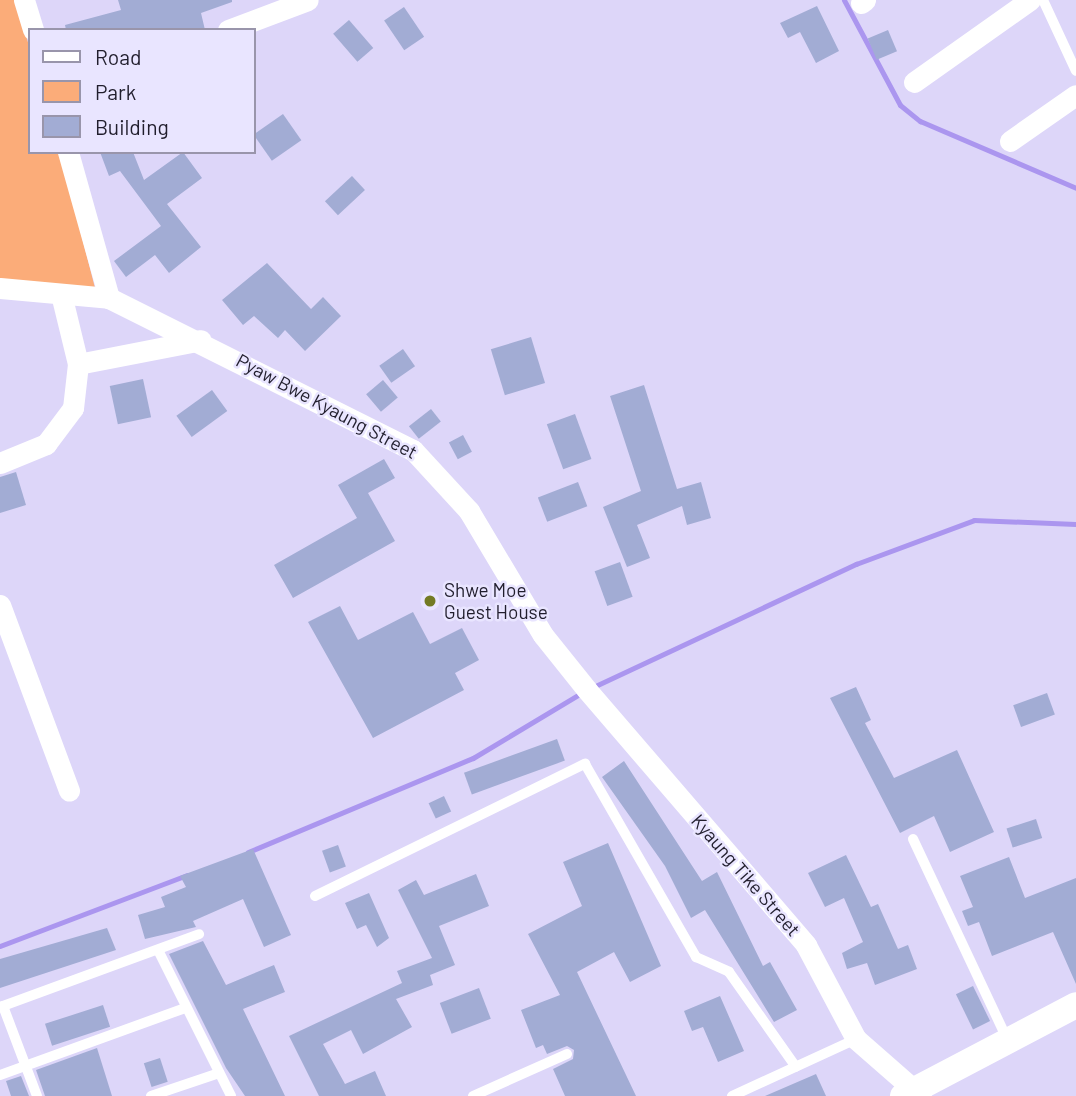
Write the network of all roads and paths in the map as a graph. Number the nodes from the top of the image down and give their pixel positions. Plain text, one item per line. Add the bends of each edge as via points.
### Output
1 (24, 0) edge
2 (308, 0) edge
3 (1030, 0) edge
4 (1043, 0) edge
5 (32, 28) edge
6 (233, 28) edge
7 (1076, 71) edge
8 (914, 82) dead end
9 (1076, 95) edge
10 (1010, 141) dead end
11 (69, 154) edge
12 (0, 288) edge
13 (61, 294) junction
14 (109, 298) junction
15 (201, 340) junction
16 (78, 364) junction
17 (0, 463) edge
18 (0, 605) edge
19 (587, 690) joint
20 (69, 791) dead end
21 (913, 839) dead end
22 (315, 896) dead end
23 (199, 934) dead end
24 (158, 950) junction
25 (1076, 1005) edge
26 (1, 1006) edge
27 (186, 1009) junction
28 (856, 1040) junction
29 (1008, 1041) junction
30 (567, 1054) dead end
31 (25, 1066) junction
32 (796, 1067) junction
33 (219, 1073) junction
34 (0, 1075) edge
35 (913, 1094) edge
36 (37, 1096) edge
37 (151, 1096) edge
38 (231, 1096) edge
39 (473, 1096) edge
40 (732, 1096) edge

1 - 5 street
2 - 6 street
3 - 8 street
4 - 7 lane
9 - 10 street
11 - 14 street
12 - 13 street, Pyaw Bwe Kyaung Street
13 - 14 street, Pyaw Bwe Kyaung Street
13 - 16 street
14 - 15 street, Pyaw Bwe Kyaung Street
15 - 16 street
15 - 19 street, Pyaw Bwe Kyaung Street via 413,450 432,466
16 - 17 street via 73,408 46,444
18 - 20 street
19 - 28 street, Kyaung Tike Street via 806,945
21 - 29 lane
22 - 32 lane via 585,764 696,957 729,972
23 - 24 lane
24 - 26 lane
24 - 27 lane
25 - 29 street
26 - 31 lane
27 - 31 lane
27 - 33 lane
28 - 32 lane
28 - 35 street, Kyaung Tike Street
29 - 35 street
30 - 39 lane
31 - 34 lane
31 - 36 lane
32 - 40 lane
33 - 37 lane
33 - 38 lane

